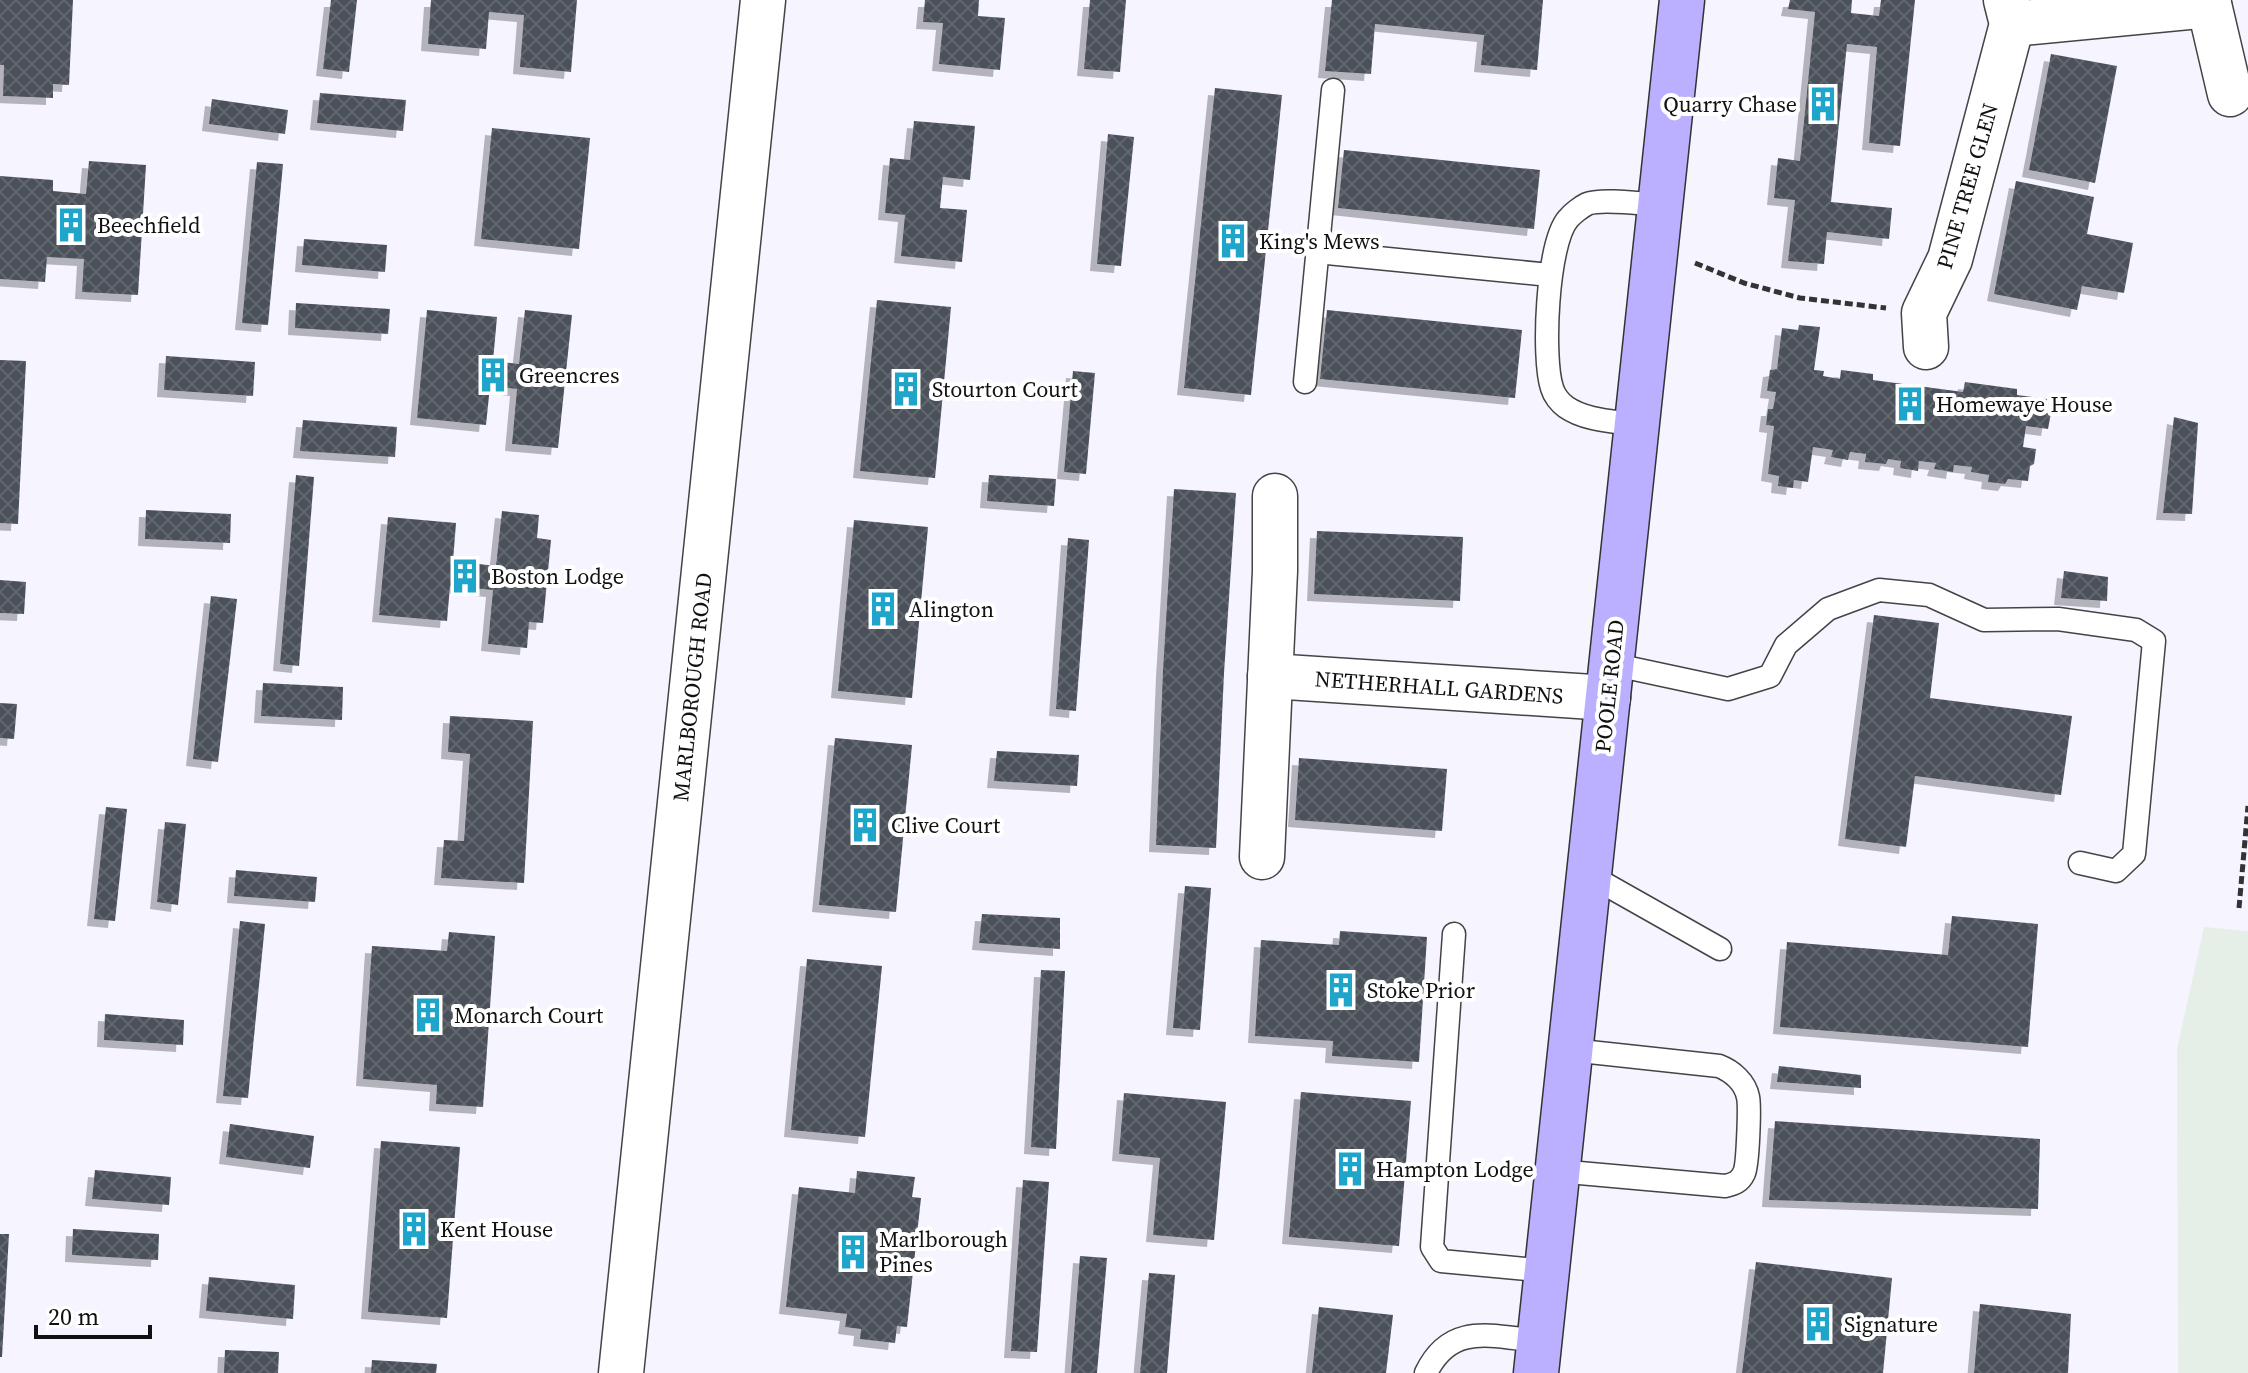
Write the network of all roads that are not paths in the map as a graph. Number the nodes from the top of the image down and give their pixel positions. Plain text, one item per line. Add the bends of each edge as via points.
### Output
1 (763, 0) edge
2 (1682, 0) edge
3 (2208, 3) edge
4 (2009, 12) edge
5 (1333, 90) dead end
6 (2230, 94) dead end
7 (1661, 205) junction
8 (1317, 252) junction
9 (1550, 275) junction
10 (1925, 330) road end
11 (1305, 382) dead end
12 (1638, 425) junction
13 (1275, 496) dead end
14 (1270, 676) junction
15 (1610, 681) junction
16 (1262, 857) dead end
17 (2080, 863) dead end
18 (1589, 875) junction
19 (1454, 934) dead end
20 (1720, 949) dead end
21 (1571, 1050) junction
22 (1557, 1171) junction
23 (1547, 1271) junction
24 (1538, 1357) edge
25 (621, 1373) edge
26 (1426, 1373) edge

1 - 25 street, MARLBOROUGH ROAD
2 - 7 street, POOLE ROAD
3 - 4 street, PINE TREE GLEN
3 - 6 street
4 - 10 street, PINE TREE GLEN via 1950,259
5 - 8 lane
7 - 9 lane via 1589,203 1566,220
7 - 12 street, POOLE ROAD
8 - 9 lane
8 - 11 lane
9 - 12 lane via 1547,365 1552,392 1565,407 1585,416
12 - 15 street, POOLE ROAD
13 - 14 street
14 - 15 street, NETHERHALL GARDENS
14 - 16 street
15 - 17 lane via 1728,689 1770,676 1786,645 1828,609 1879,590 1929,595 1984,620 2058,619 2136,630 2154,641 2134,854 2116,871
15 - 18 street, POOLE ROAD
18 - 20 lane
18 - 21 street, POOLE ROAD
19 - 23 lane via 1432,1247 1441,1261
21 - 22 street, POOLE ROAD
21 - 22 lane via 1729,1071 1748,1096 1745,1171 1736,1184 1725,1186
22 - 23 street, POOLE ROAD
23 - 24 street, POOLE ROAD
24 - 26 lane via 1472,1335 1445,1346

